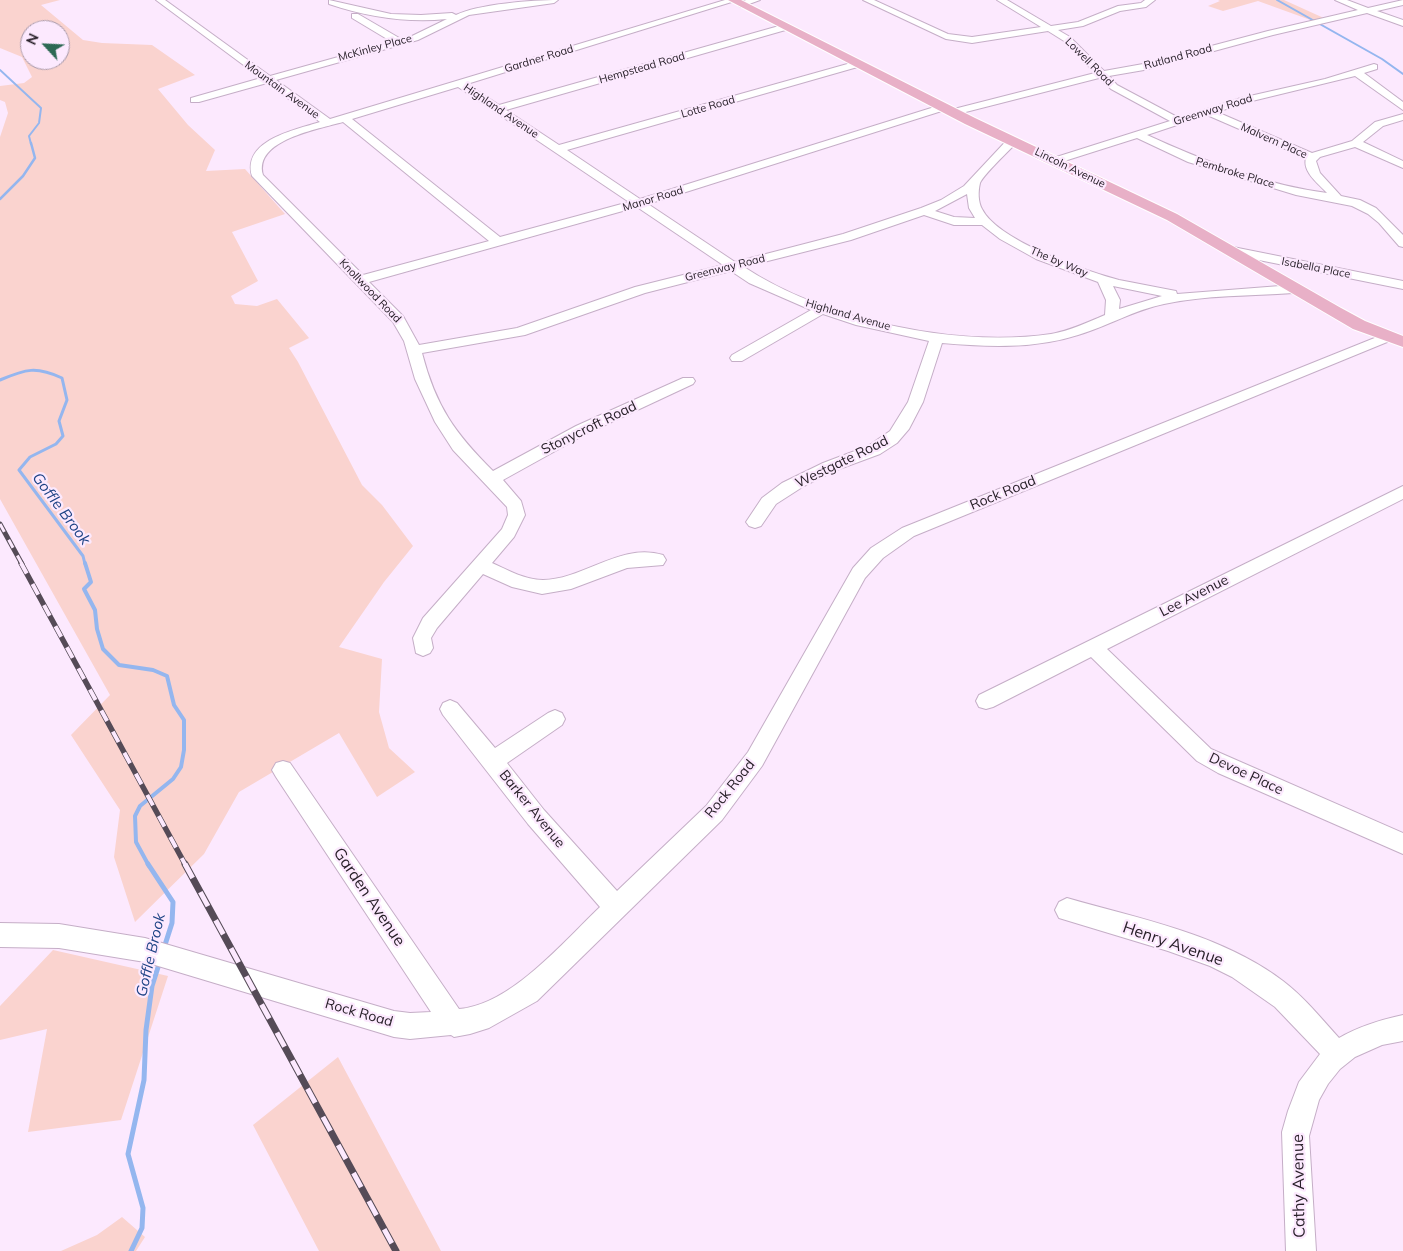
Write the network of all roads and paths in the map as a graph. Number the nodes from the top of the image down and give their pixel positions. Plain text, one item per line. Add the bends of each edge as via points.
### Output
1 (160, 0) edge
2 (498, 0) edge
3 (554, 0) edge
4 (756, 0) edge
5 (867, 0) edge
6 (1001, 0) edge
7 (1150, 0) edge
8 (1339, 0) edge
9 (330, 1) edge
10 (736, 1) edge
11 (1403, 2) edge
12 (1367, 10) junction
13 (468, 14) junction
14 (1403, 23) edge
15 (786, 27) junction
16 (1052, 29) junction
17 (399, 42) junction
18 (858, 64) junction
19 (1374, 67) dead end
20 (1358, 73) junction
21 (1102, 74) junction
22 (266, 78) junction
23 (459, 83) junction
24 (195, 100) dead end
25 (1403, 107) edge
26 (498, 109) junction
27 (949, 110) junction
28 (1208, 112) junction
29 (1403, 116) edge
30 (344, 118) junction
31 (1178, 121) junction
32 (328, 123) junction
33 (1136, 134) junction
34 (1012, 141) junction
35 (1356, 143) junction
36 (558, 149) junction
37 (1312, 158) junction
38 (1054, 161) junction
39 (1403, 165) edge
40 (976, 180) junction
41 (1337, 198) junction
42 (638, 203) junction
43 (925, 211) junction
44 (985, 221) junction
45 (498, 242) junction
46 (1403, 243) edge
47 (1228, 250) junction
48 (733, 267) junction
49 (360, 280) junction
50 (1104, 281) junction
51 (1403, 285) edge
52 (1293, 289) junction
53 (1185, 296) junction
54 (822, 309) junction
55 (1112, 316) junction
56 (937, 337) junction
57 (1395, 340) edge
58 (415, 350) junction
59 (737, 358) dead end
60 (688, 381) dead end
61 (491, 478) junction
62 (1403, 492) edge
63 (755, 522) dead end
64 (657, 560) dead end
65 (480, 566) junction
66 (1093, 646) junction
67 (423, 648) dead end
68 (986, 701) dead end
69 (450, 709) dead end
70 (555, 719) dead end
71 (493, 761) junction
72 (283, 770) dead end
73 (1403, 844) edge
74 (616, 907) junction
75 (1067, 910) dead end
76 (0, 935) edge
77 (454, 1024) junction
78 (1403, 1028) edge
79 (1337, 1054) junction
80 (1301, 1251) edge

1 - 22 street, Mountain Avenue
2 - 13 street
3 - 13 street, McKinley Place
4 - 10 street, Gardner Road
5 - 16 street via 946,36 965,40
6 - 16 street, Lowell Road
7 - 16 street via 1147,4 1112,11 1080,24
8 - 12 street
9 - 13 street via 390,17 431,18
9 - 17 street
10 - 15 main road, Lincoln Avenue
10 - 23 street, Gardner Road
11 - 12 street, Rutland Road
12 - 14 street
12 - 21 street, Rutland Road via 1144,67
13 - 17 street, McKinley Place
15 - 18 main road, Lincoln Avenue
15 - 26 street, Hempstead Road
16 - 21 street, Lowell Road via 1067,39
17 - 22 street, McKinley Place
18 - 27 main road, Lincoln Avenue
18 - 36 street, Lotte Road
19 - 20 street, Greenway Road
20 - 25 street
20 - 28 street, Greenway Road
21 - 27 street, Rutland Road
21 - 31 street, Lowell Road via 1114,88
22 - 24 street, McKinley Place
22 - 32 street, Mountain Avenue
23 - 26 street, Highland Avenue
23 - 30 street, Gardner Road
26 - 36 street, Highland Avenue
27 - 34 main road, Lincoln Avenue
27 - 42 street, Manor Road
28 - 31 street, Greenway Road
28 - 37 street, Malvern Place
29 - 35 street via 1379,124
30 - 32 street, Mountain Avenue
30 - 45 street
31 - 33 street, Greenway Road
32 - 49 street, Knollwood Road via 272,144 260,153 256,172
33 - 38 street, Greenway Road
33 - 41 street, Pembroke Place via 1192,160 1300,193
34 - 38 main road, Lincoln Avenue
34 - 40 street, Greenway Road
35 - 37 street
35 - 39 street
36 - 42 street, Highland Avenue
37 - 41 street via 1311,168
38 - 47 main road, Lincoln Avenue via 1172,217
40 - 43 street, Greenway Road via 957,196
40 - 44 street, The by Way via 973,202
41 - 46 street via 1372,211
42 - 45 street, Manor Road
42 - 48 street, Highland Avenue
43 - 44 street via 954,222
43 - 48 street, Greenway Road via 847,237
44 - 50 street, The by Way via 1002,235 1032,251
45 - 49 street, Manor Road
47 - 51 street, Isabella Place
47 - 52 main road, Lincoln Avenue
48 - 54 street, Highland Avenue via 771,288
48 - 58 street, Greenway Road via 640,290 520,332
49 - 58 street, Knollwood Road via 398,319 412,339
50 - 53 street, The by Way
50 - 55 street via 1113,300
52 - 53 street, Highland Avenue
52 - 57 main road, Lincoln Avenue via 1359,325
53 - 55 street, Highland Avenue via 1148,303
54 - 56 street, Highland Avenue via 879,326
54 - 59 street
55 - 56 street, Highland Avenue via 1075,332 1031,341
56 - 63 street, Westgate Road via 919,393 895,437 791,486 770,500
57 - 74 street, Rock Road via 908,532 885,546 859,573 756,759 714,812
58 - 61 street, Knollwood Road via 434,409 460,447
60 - 61 street, Stonycroft Road via 581,430
61 - 65 street, Knollwood Road via 517,513 508,533
62 - 66 street, Lee Avenue
64 - 65 street via 625,561 569,582 542,587
65 - 67 street, Knollwood Road via 430,623 422,638
66 - 68 street, Lee Avenue
66 - 73 street, Devoe Place via 1204,755
69 - 71 street, Barker Avenue
70 - 71 street
71 - 74 street, Barker Avenue via 536,817
72 - 77 street, Garden Avenue
74 - 77 street, Rock Road via 528,992 489,1014
75 - 79 street, Henry Avenue via 1229,962 1280,995
76 - 77 street, Rock Road via 59,936 146,950 394,1024
78 - 79 street, Cathy Avenue via 1372,1034
79 - 80 street, Cathy Avenue via 1318,1075 1303,1103 1296,1133

